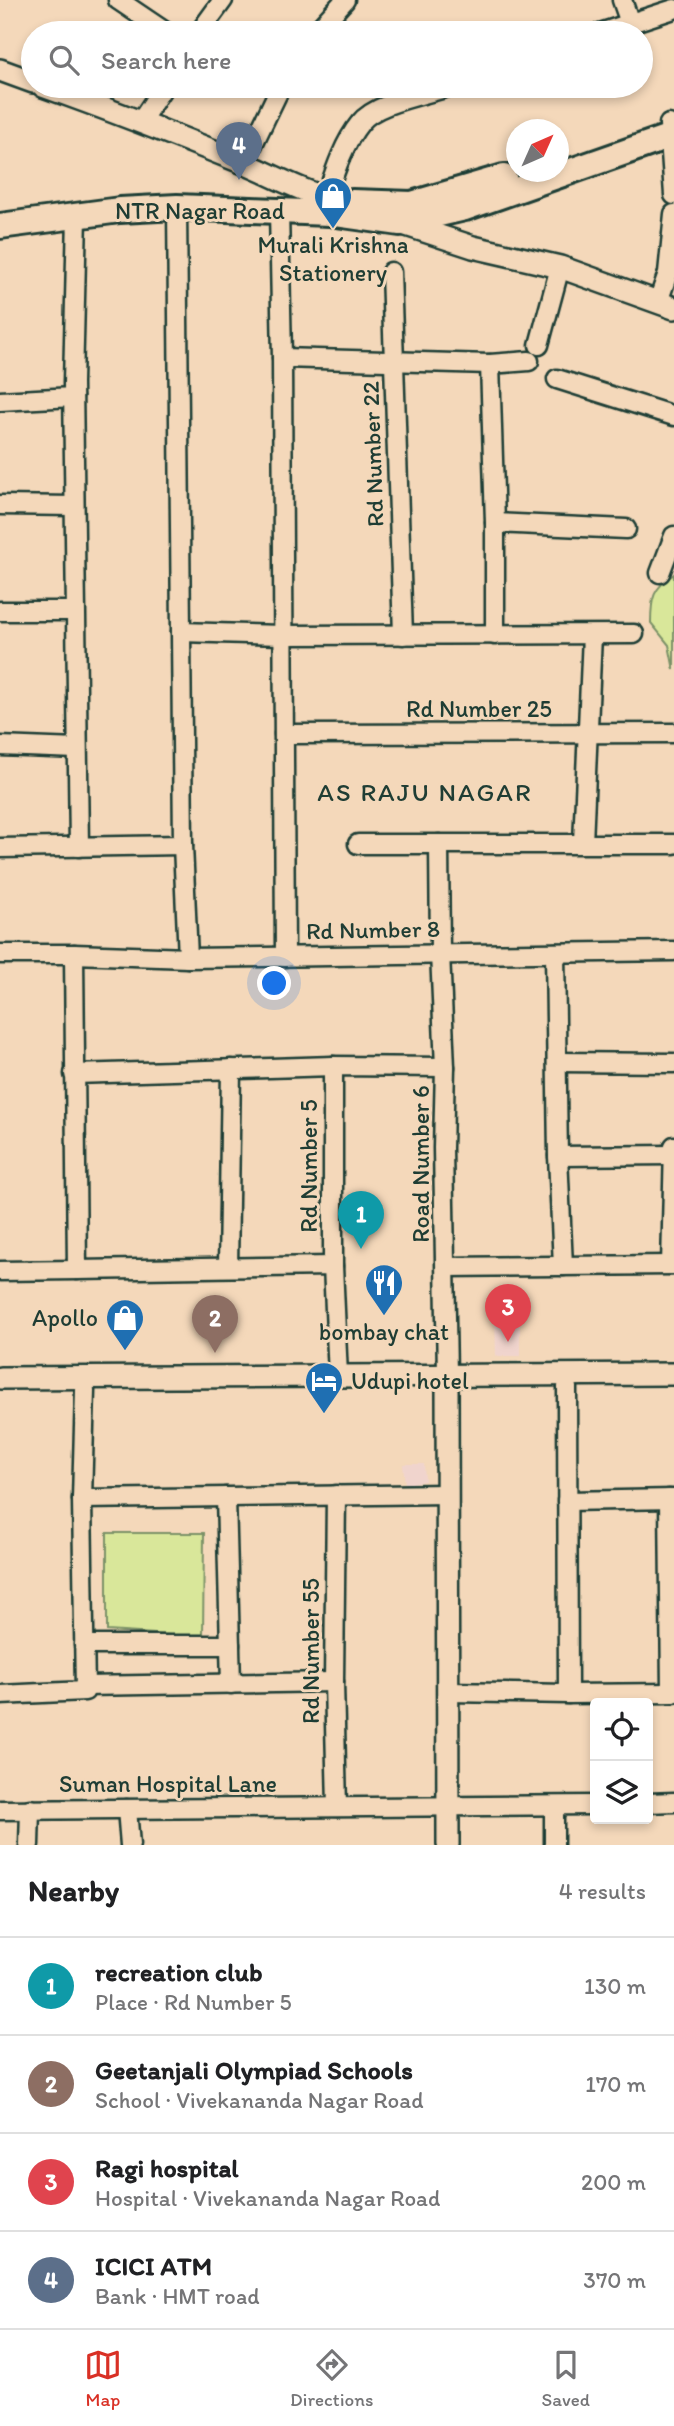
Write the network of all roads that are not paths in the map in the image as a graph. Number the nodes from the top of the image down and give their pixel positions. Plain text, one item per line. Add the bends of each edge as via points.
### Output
1 (118, 0) edge
2 (223, 0) edge
3 (345, 0) edge
4 (622, 0) edge
5 (674, 9) edge
6 (149, 21) edge
7 (208, 21) edge
8 (326, 21) edge
9 (629, 21) edge
10 (636, 21) edge
11 (0, 70) edge
12 (21, 78) edge
13 (77, 98) edge
14 (156, 98) edge
15 (275, 98) edge
16 (413, 98) edge
17 (141, 121) junction
18 (672, 130) edge
19 (569, 156) edge
20 (244, 163) junction
21 (506, 176) edge
22 (674, 195) edge
23 (326, 198) junction
24 (177, 207) junction
25 (279, 210) junction
26 (674, 214) edge
27 (0, 216) edge
28 (77, 216) junction
29 (400, 223) junction
30 (0, 226) edge
31 (560, 267) junction
32 (391, 272) dead end
33 (666, 305) edge
34 (539, 345) dead end
35 (282, 358) junction
36 (529, 361) dead end
37 (394, 362) junction
38 (491, 364) junction
39 (557, 379) dead end
40 (73, 397) junction
41 (0, 401) edge
42 (674, 416) edge
43 (0, 505) edge
44 (75, 506) junction
45 (495, 523) junction
46 (626, 529) dead end
47 (674, 536) edge
48 (660, 573) dead end
49 (0, 611) edge
50 (75, 611) junction
51 (181, 632) junction
52 (634, 634) dead end
53 (282, 635) junction
54 (403, 635) junction
55 (495, 635) junction
56 (592, 635) junction
57 (590, 733) junction
58 (674, 733) edge
59 (284, 734) junction
60 (0, 746) edge
61 (77, 748) junction
62 (583, 843) junction
63 (358, 844) dead end
64 (439, 844) junction
65 (674, 844) edge
66 (183, 845) junction
67 (79, 846) junction
68 (0, 848) edge
69 (674, 951) edge
70 (440, 953) junction
71 (555, 953) junction
72 (0, 954) edge
73 (74, 954) junction
74 (285, 957) junction
75 (188, 958) junction
76 (557, 1062) junction
77 (674, 1063) edge
78 (333, 1066) junction
79 (445, 1066) junction
80 (231, 1069) junction
81 (74, 1074) junction
82 (674, 1146) edge
83 (674, 1155) edge
84 (558, 1156) junction
85 (673, 1265) edge
86 (333, 1266) junction
87 (563, 1266) junction
88 (228, 1267) junction
89 (446, 1267) junction
90 (78, 1270) junction
91 (0, 1272) edge
92 (674, 1374) edge
93 (338, 1376) junction
94 (0, 1378) edge
95 (447, 1381) junction
96 (567, 1387) junction
97 (674, 1387) edge
98 (85, 1390) junction
99 (0, 1391) edge
100 (447, 1494) junction
101 (336, 1495) junction
102 (226, 1497) junction
103 (82, 1499) junction
104 (672, 1499) edge
105 (567, 1501) junction
106 (85, 1645) junction
107 (230, 1646) junction
108 (334, 1682) junction
109 (231, 1684) junction
110 (85, 1686) junction
111 (449, 1692) junction
112 (672, 1693) edge
113 (568, 1694) junction
114 (0, 1695) edge
115 (674, 1802) edge
116 (653, 1803) edge
117 (590, 1805) edge
118 (449, 1806) junction
119 (554, 1806) junction
120 (337, 1807) junction
121 (30, 1809) junction
122 (127, 1809) junction
123 (0, 1810) edge
124 (29, 1845) edge
125 (130, 1845) edge
126 (448, 1845) edge
127 (554, 1845) edge

1 - 6 street
2 - 7 street
3 - 8 street
4 - 9 street
5 - 10 street
11 - 12 street
13 - 17 street
14 - 17 street
15 - 20 street
16 - 23 street via 361,121
17 - 20 street
18 - 19 main road
18 - 22 street
18 - 29 main road via 465,208
20 - 23 street
21 - 23 main road, NTR Nagar Road via 412,204
23 - 27 main road, NTR Nagar Road via 299,202 121,196
24 - 25 main road, NTR Nagar Road
24 - 28 main road, NTR Nagar Road
24 - 51 street
25 - 29 main road, NTR Nagar Road
25 - 35 street
26 - 33 street
28 - 30 main road, NTR Nagar Road
28 - 40 street
29 - 31 street via 473,247
31 - 33 street
31 - 34 street
32 - 37 street, Rd Number 22
35 - 37 street
35 - 53 street
36 - 38 street
37 - 38 street
37 - 54 street, Rd Number 22
38 - 45 street
39 - 42 street
40 - 41 street
40 - 44 street
43 - 44 street
44 - 50 street
45 - 46 street
45 - 55 street
47 - 48 street
49 - 50 street
50 - 61 street
51 - 53 street
51 - 66 street
52 - 56 street
53 - 54 street
53 - 59 street
54 - 55 street
55 - 56 street
56 - 57 street
57 - 58 street, Rd Number 25
57 - 59 street, Rd Number 25
57 - 62 street
59 - 74 street
60 - 61 street
61 - 67 street
62 - 64 street
62 - 65 street
63 - 64 street
64 - 70 street, Road Number 6
66 - 67 street
66 - 75 street
67 - 68 street
69 - 71 street, Rd Number 8
70 - 71 street, Rd Number 8
70 - 74 street, Rd Number 8
70 - 79 street, Road Number 6
71 - 76 street
72 - 73 street, Rd Number 8
73 - 75 street, Rd Number 8
73 - 81 street
74 - 75 street, Rd Number 8
76 - 77 street
76 - 84 street
78 - 79 street
78 - 80 street
78 - 86 street, Rd Number 5
79 - 89 street, Road Number 6
80 - 81 street
80 - 88 street
81 - 90 street
82 - 83 street
83 - 84 street
83 - 85 street
84 - 87 street
85 - 87 street
86 - 88 street
86 - 93 street, Rd Number 5
87 - 89 street
88 - 90 street
89 - 95 street, Road Number 6
90 - 91 street
92 - 95 street
93 - 94 street
93 - 95 street
95 - 96 street
95 - 98 street
95 - 100 street
96 - 97 street
96 - 105 street
98 - 99 street
98 - 103 street
100 - 101 street
100 - 111 street
101 - 102 street
101 - 108 street, Rd Number 55
102 - 103 street
102 - 107 street
103 - 106 street
104 - 105 street
104 - 112 street
105 - 113 street
106 - 107 street
106 - 110 street
107 - 109 street
108 - 109 street
108 - 120 street, Rd Number 55
109 - 110 street
110 - 114 street via 85,1691
111 - 113 street
111 - 118 street
112 - 113 street
115 - 116 street
117 - 119 street, Suman Hospital Lane
118 - 119 street, Suman Hospital Lane
118 - 120 street, Suman Hospital Lane
118 - 126 street
119 - 127 street
120 - 122 street, Suman Hospital Lane
121 - 122 street, Suman Hospital Lane
121 - 123 street, Suman Hospital Lane
121 - 124 street
122 - 125 street

